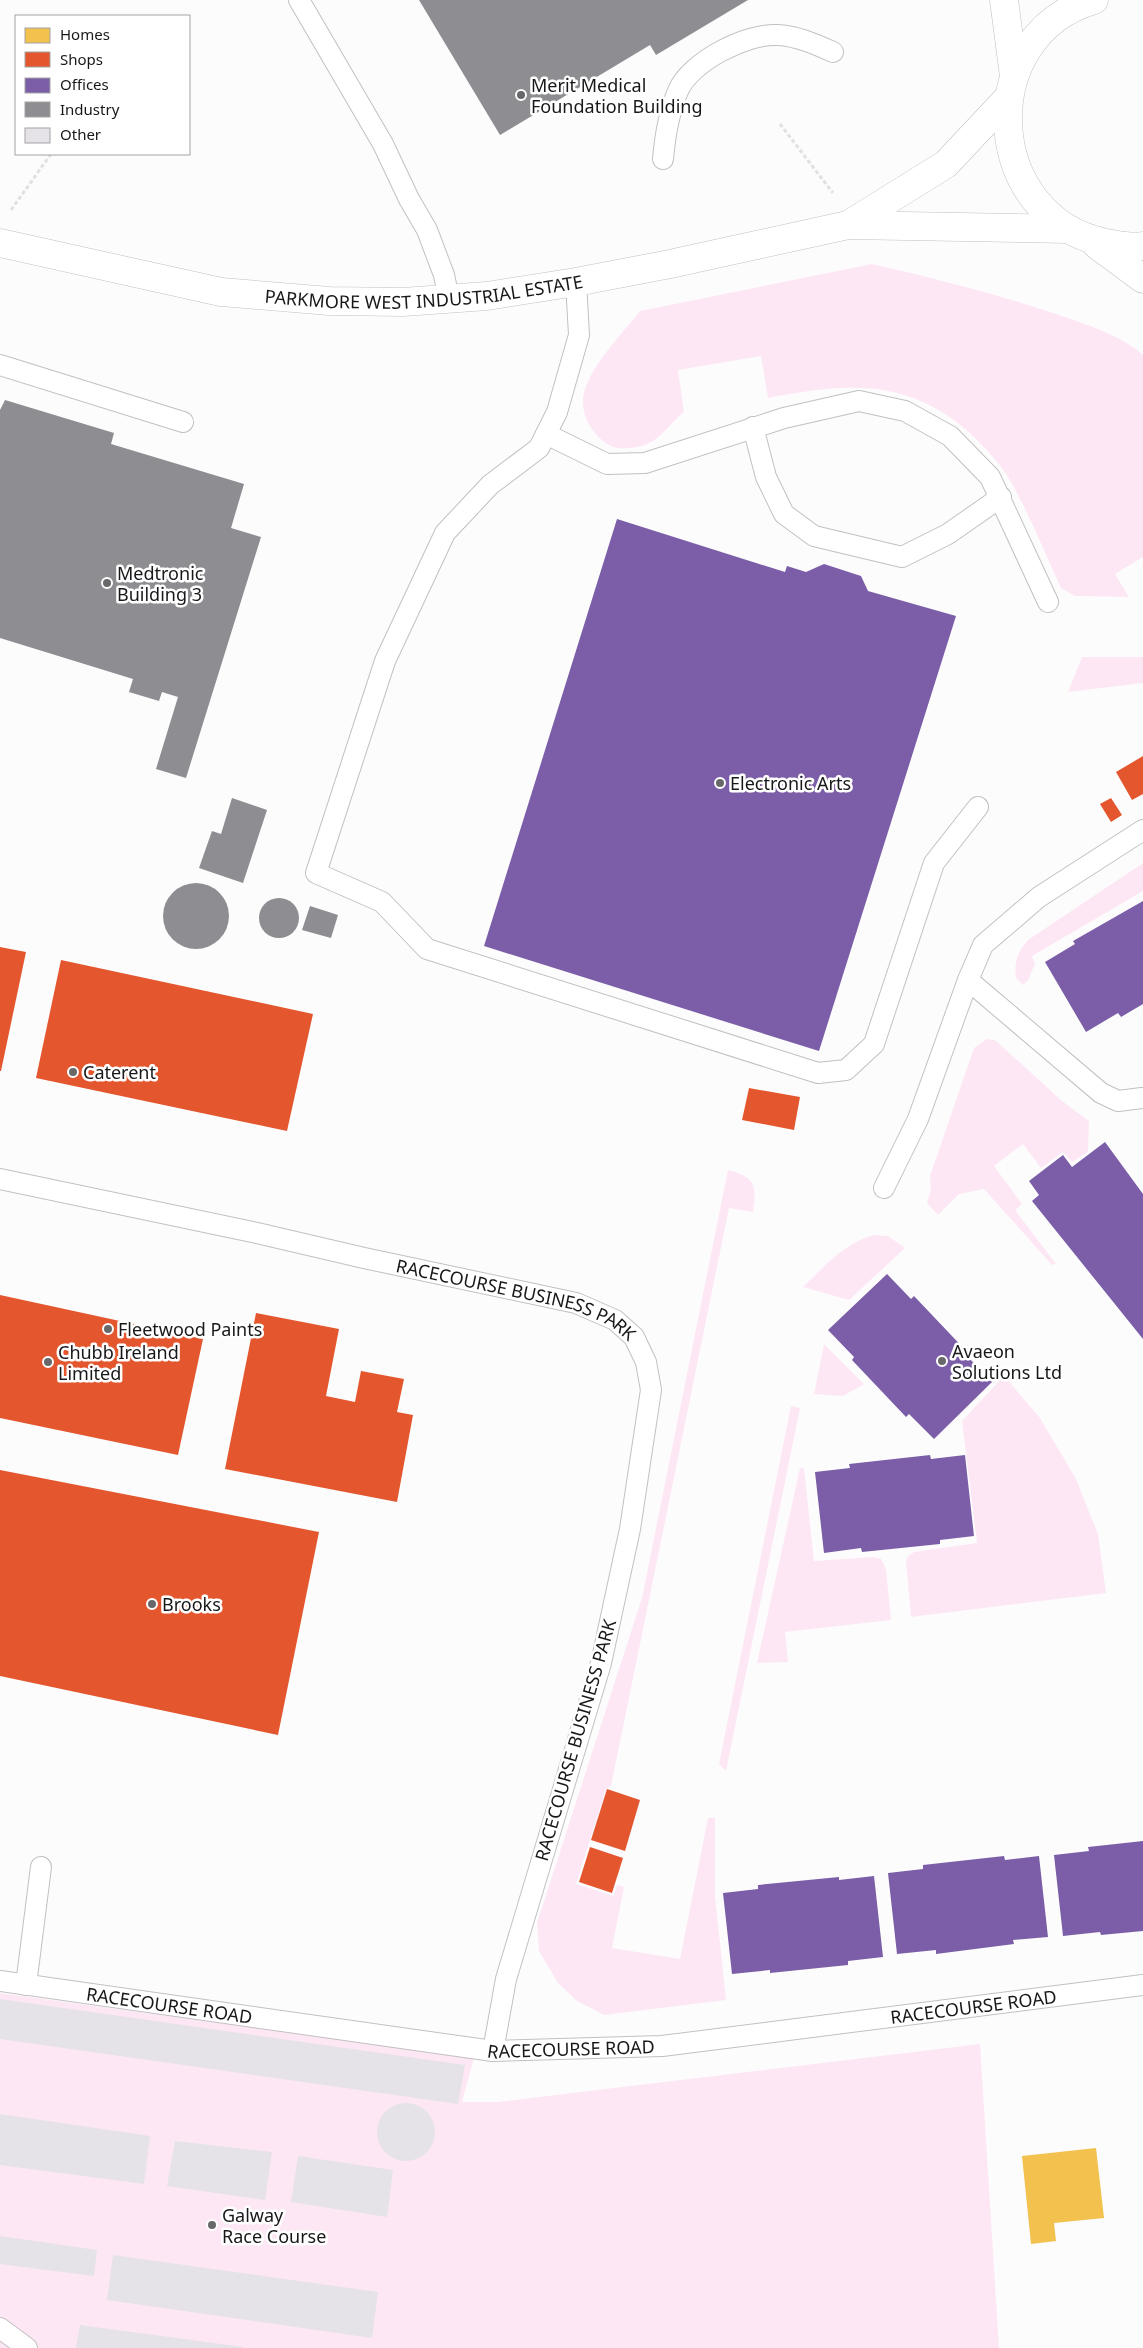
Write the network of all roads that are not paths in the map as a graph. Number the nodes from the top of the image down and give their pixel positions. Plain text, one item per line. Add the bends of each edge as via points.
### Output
1 (299, 0) edge
2 (1004, 0) edge
3 (1094, 0) edge
4 (833, 52) dead end
5 (1011, 87) junction
6 (663, 159) dead end
7 (848, 225) junction
8 (1078, 234) junction
9 (0, 243) edge
10 (1143, 246) edge
11 (1143, 279) edge
12 (576, 282) junction
13 (449, 299) junction
14 (0, 365) edge
15 (182, 422) dead end
16 (753, 427) junction
17 (546, 434) junction
18 (1001, 497) junction
19 (1048, 602) dead end
20 (978, 807) dead end
21 (1143, 830) edge
22 (968, 980) junction
23 (1142, 1098) edge
24 (0, 1179) edge
25 (884, 1188) dead end
26 (42, 1867) dead end
27 (0, 1981) edge
28 (26, 1985) junction
29 (1143, 1985) edge
30 (493, 2050) junction
31 (0, 2328) edge
32 (27, 2348) edge

1 - 13 lane via 383,144 427,230 444,275
2 - 5 street
3 - 5 street via 1053,21 1030,46
4 - 6 lane via 809,42 776,35 738,42 700,64 678,90 666,133
5 - 7 street, PARKMORE WEST INDUSTRIAL ESTATE via 946,164
5 - 8 street via 1007,136 1017,173 1038,205
7 - 8 street, PARKMORE WEST INDUSTRIAL ESTATE
7 - 12 street, PARKMORE WEST INDUSTRIAL ESTATE
8 - 10 street, PARKMORE WEST INDUSTRIAL ESTATE via 1130,248
8 - 11 street
9 - 13 street, PARKMORE WEST INDUSTRIAL ESTATE via 221,292 329,301
12 - 13 street, PARKMORE WEST INDUSTRIAL ESTATE
12 - 17 lane via 579,335 557,412
14 - 15 lane
16 - 17 lane via 644,463 607,464
16 - 18 lane via 859,401 905,411 950,436 990,478
16 - 18 lane via 766,477 784,514 814,536 902,557 948,534
17 - 20 lane via 539,448 490,485 446,533 385,661 316,873 382,902 427,949 818,1073 846,1070 874,1044 934,863
18 - 19 lane
21 - 22 lane via 1039,897 983,945
22 - 23 lane via 1101,1093 1118,1101
22 - 25 lane via 918,1119
24 - 30 lane, RACECOURSE BUSINESS PARK via 576,1304 615,1320 634,1337 646,1362 650,1390 630,1529 601,1663 506,1979
26 - 28 lane
27 - 28 lane, RACECOURSE ROAD
28 - 30 lane, RACECOURSE ROAD
29 - 30 lane, RACECOURSE ROAD via 662,2046
31 - 32 lane

